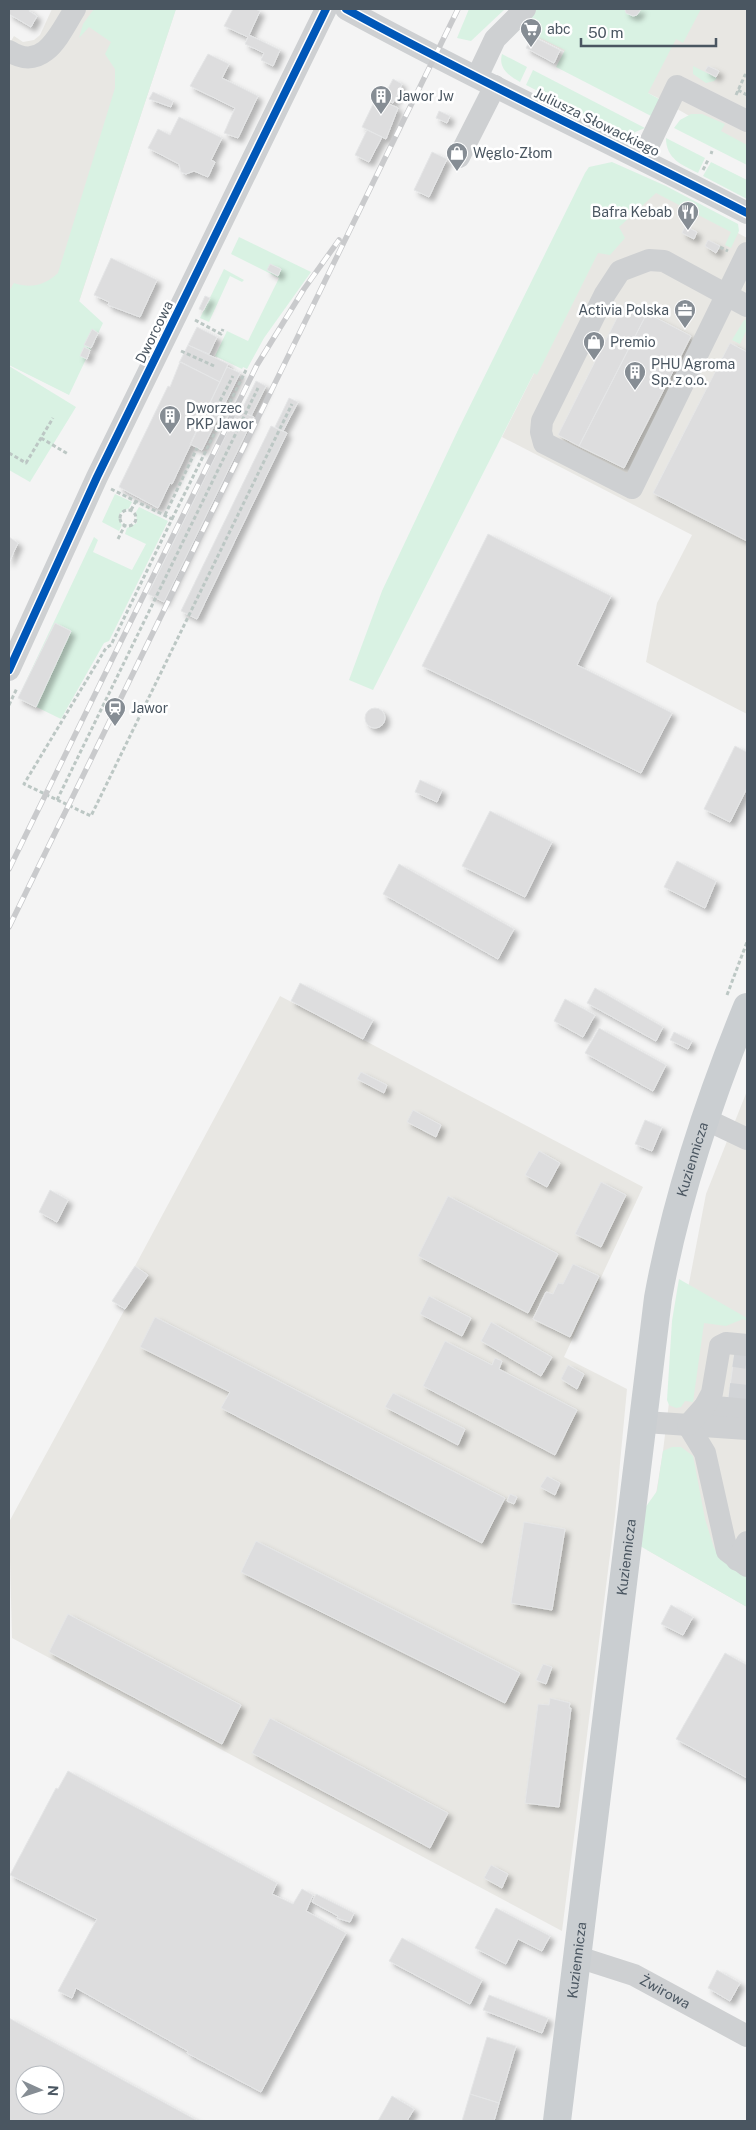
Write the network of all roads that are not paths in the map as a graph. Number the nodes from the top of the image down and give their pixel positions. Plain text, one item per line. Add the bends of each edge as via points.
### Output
1 (75, 9) edge
2 (326, 9) edge
3 (346, 9) edge
4 (525, 9) edge
5 (9, 51) edge
6 (486, 82) junction
7 (747, 121) edge
8 (459, 157) dead end
9 (642, 158) junction
10 (747, 213) edge
11 (737, 252) edge
12 (727, 295) junction
13 (747, 306) edge
14 (15, 674) edge
15 (747, 1007) edge
16 (705, 1119) junction
17 (747, 1139) edge
18 (733, 1352) edge
19 (718, 1391) junction
20 (747, 1410) tunnel mouth
21 (645, 1422) junction
22 (688, 1425) junction
23 (747, 1429) edge
24 (744, 1556) edge
25 (578, 1957) junction
26 (747, 2036) edge
27 (557, 2121) edge

1 - 5 street via 45,52 30,58
2 - 14 street, Dworcowa via 71,530
3 - 6 street, Juliusza Słowackiego
4 - 6 street via 495,39
6 - 8 street
6 - 9 street, Juliusza Słowackiego
7 - 9 street via 677,86
9 - 10 street, Juliusza Słowackiego
11 - 12 street
12 - 12 street via 664,261 648,260 620,271 605,294 542,421 544,443 632,488
12 - 13 street
15 - 16 main road, Kuziennicza
16 - 17 street
16 - 21 main road, Kuziennicza via 668,1246
18 - 19 street
19 - 20 street
19 - 22 street
21 - 22 street
21 - 25 main road, Kuziennicza
22 - 23 street
22 - 24 street via 705,1452 727,1551
25 - 26 street, Żwirowa via 634,1975
25 - 27 main road, Kuziennicza

